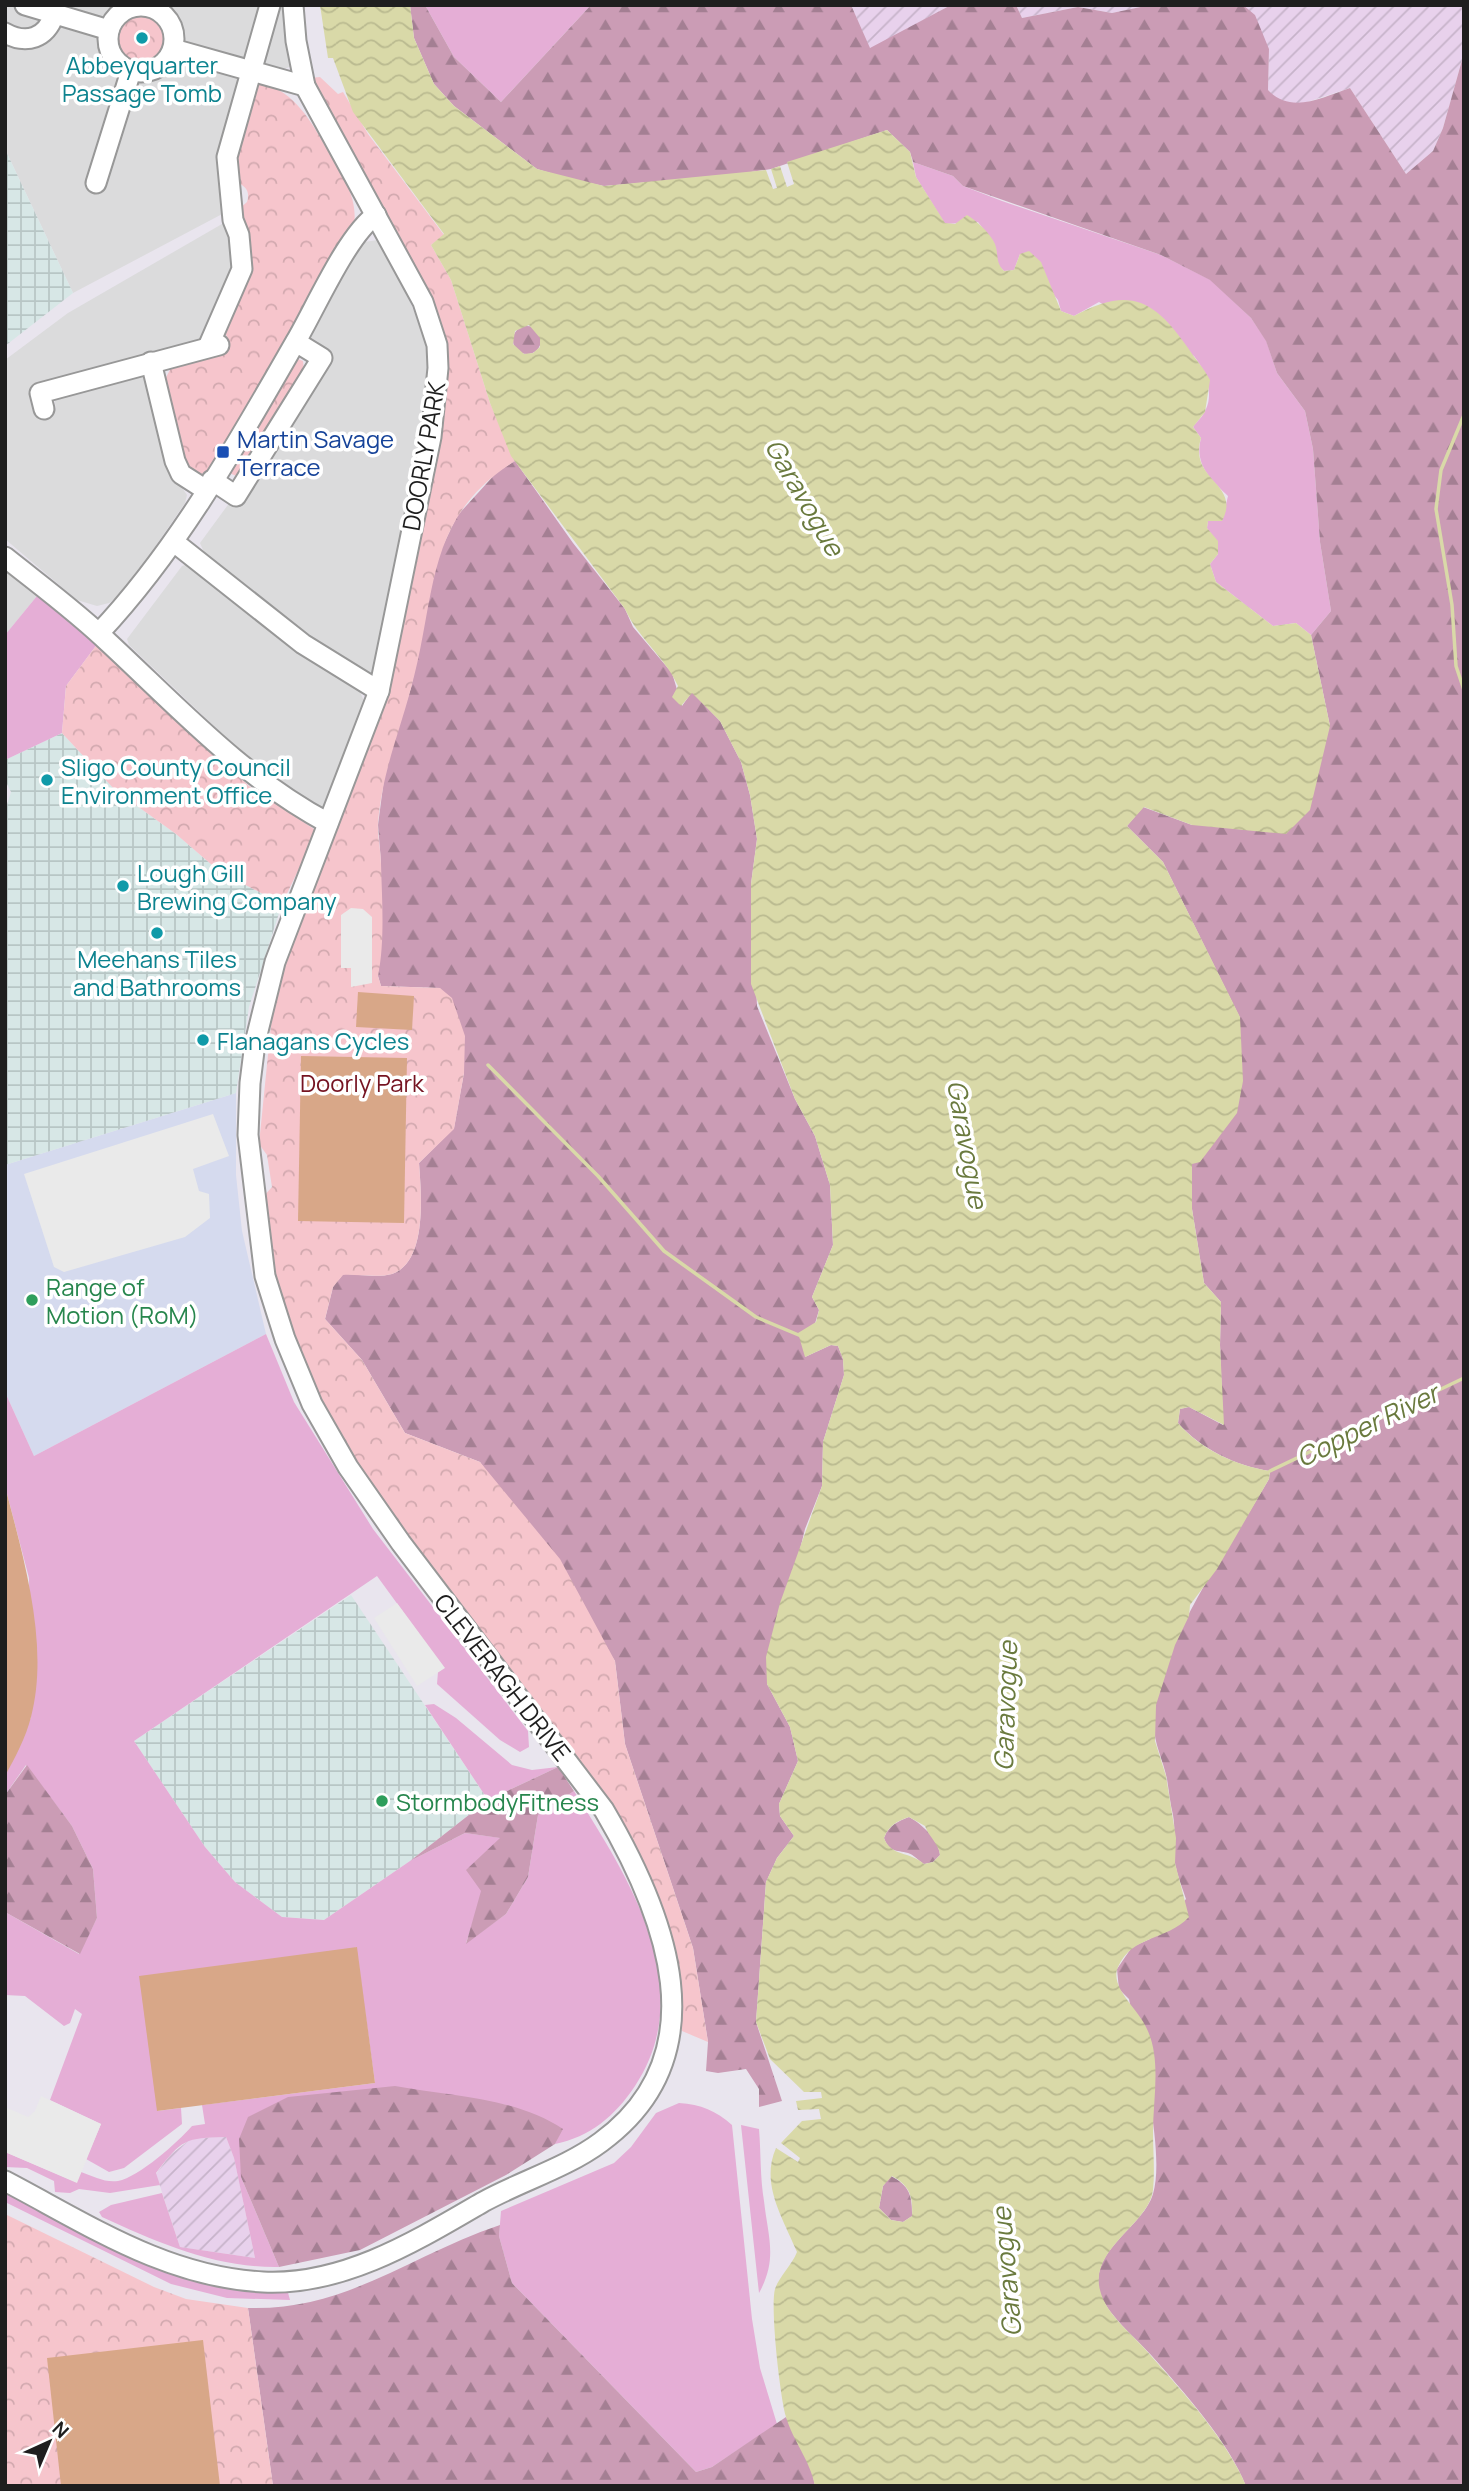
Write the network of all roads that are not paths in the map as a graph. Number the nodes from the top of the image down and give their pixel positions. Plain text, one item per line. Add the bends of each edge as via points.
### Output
1 (25, 5) edge
2 (270, 5) edge
3 (293, 5) edge
4 (151, 6) edge
5 (54, 15) junction
6 (109, 30) junction
7 (5, 33) edge
8 (173, 49) junction
9 (131, 71) junction
10 (250, 71) junction
11 (305, 86) junction
12 (96, 183) dead end
13 (376, 215) junction
14 (296, 342) junction
15 (151, 362) junction
16 (44, 409) dead end
17 (209, 485) junction
18 (174, 542) junction
19 (5, 557) edge
20 (99, 634) junction
21 (379, 691) junction
22 (328, 823) junction
23 (5, 2180) edge

1 - 5 street
2 - 10 street
3 - 11 street, DOORLY PARK
4 - 6 street via 122,11
4 - 8 street via 172,25
5 - 6 street
5 - 7 street via 44,33 35,38
6 - 9 street via 111,54
8 - 9 street via 156,69
8 - 10 street
9 - 12 street
10 - 11 street
10 - 15 street via 227,157 242,269 214,346
11 - 13 street, DOORLY PARK
13 - 14 street via 354,242
13 - 21 street, DOORLY PARK via 423,302 437,345 438,368 431,437
14 - 17 street
14 - 17 street via 322,358 236,496
15 - 16 street via 40,393
15 - 17 street via 181,474
17 - 18 street
18 - 20 street
18 - 21 street via 303,644
19 - 20 street
20 - 22 street via 219,749 295,806
21 - 22 street, DOORLY PARK
22 - 23 street, CLEVERAGH DRIVE via 275,962 253,1056 248,1135 265,1276 312,1404 348,1467 401,1544 604,1810 627,1848 652,1904 673,1983 664,2057 632,2113 598,2144 373,2260 304,2282 222,2278 189,2271 154,2259

